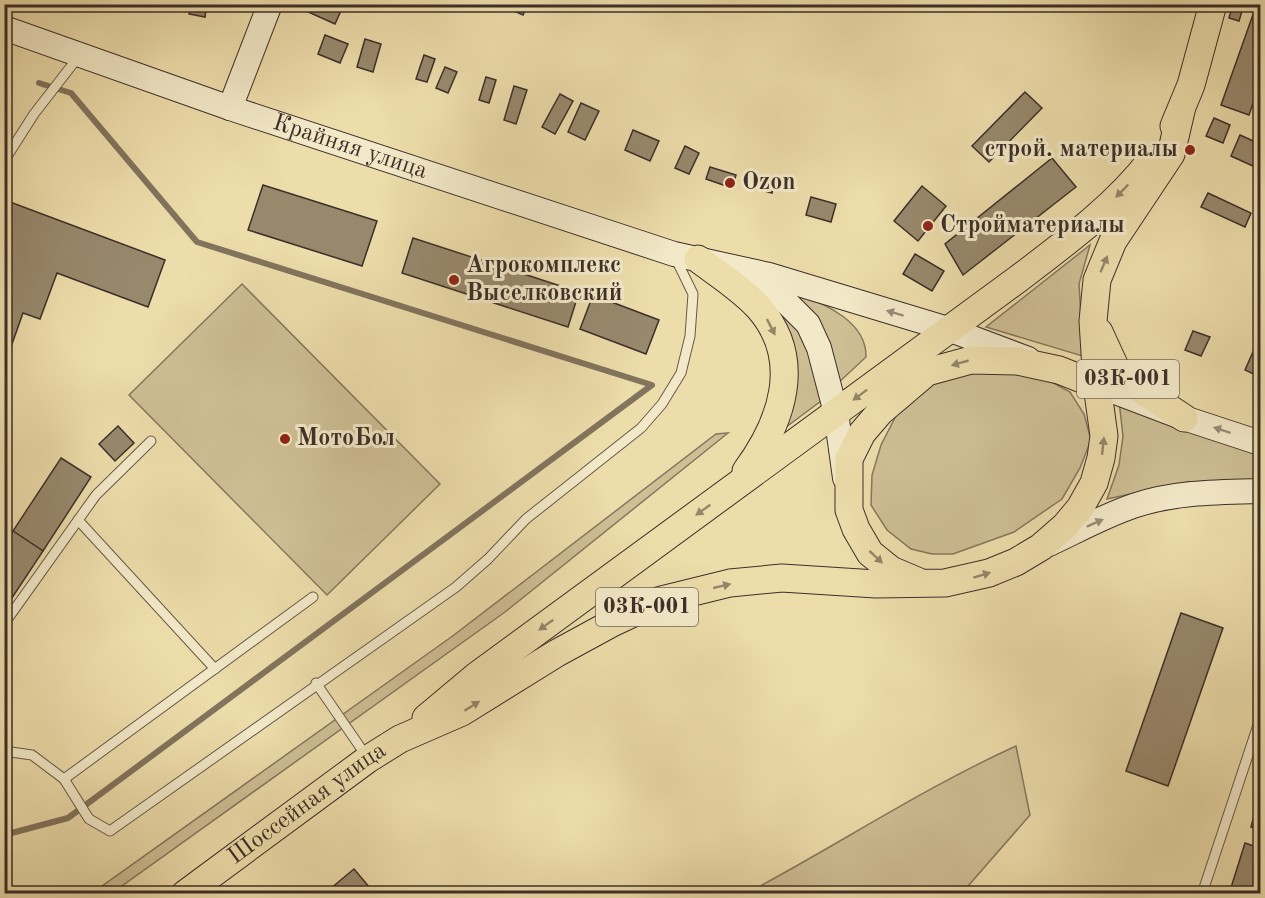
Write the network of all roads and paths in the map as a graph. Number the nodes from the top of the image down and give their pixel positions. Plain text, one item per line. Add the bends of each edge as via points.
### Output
1 (270, 4) edge
2 (1214, 4) edge
3 (4, 28) edge
4 (80, 54) junction
5 (230, 108) junction
6 (1181, 111) junction
7 (4, 161) edge
8 (686, 257) junction
9 (1093, 321) junction
10 (951, 330) junction
11 (908, 360) junction
12 (1059, 370) junction
13 (1096, 385) junction
14 (880, 412) junction
15 (836, 413) junction
16 (1184, 418) junction
17 (151, 441) dead end
18 (1260, 443) edge
19 (733, 488) junction
20 (1260, 491) edge
21 (849, 510) junction
22 (78, 520) junction
23 (1041, 547) junction
24 (924, 583) junction
25 (313, 597) dead end
26 (4, 624) edge
27 (215, 669) junction
28 (316, 683) junction
29 (1260, 719) edge
30 (400, 739) junction
31 (4, 751) edge
32 (368, 759) junction
33 (64, 779) junction
34 (185, 894) edge
35 (1202, 894) edge

1 - 5 street
2 - 6 main road, 03К-001
3 - 4 street, Крайняя улица
4 - 5 street, Крайняя улица
4 - 7 lane
5 - 8 street, Крайняя улица
9 -> 6 main road, 03К-001 via 1097,280 1113,241 1171,154
6 -> 10 main road, 03К-001 via 1167,140 1148,165 1105,209
10 -> 8 street, 03К-001 via 769,275
8 - 15 street, 03К-001 via 759,285 788,304 808,324 819,348
8 -> 19 main road, 03К-001 via 735,286 759,308 770,323 783,362 784,388 778,415 763,448
8 - 28 lane via 693,294 690,336 681,374 662,404 641,428 525,519 456,586
9 - 13 main road, 03К-001
9 - 16 main road, 03К-001 via 1116,369
10 - 11 main road, 03К-001
10 - 12 street, 03К-001
11 - 14 main road
11 -> 15 main road, 03К-001
12 - 13 main road, 03К-001
12 -> 14 main road via 1017,361 971,360 927,372
13 - 16 street, 03К-001
23 -> 13 main road, 03К-001 via 1080,508 1094,483 1104,436
14 - 21 main road via 862,433 849,459
15 - 19 main road, 03К-001
15 - 21 street, 03К-001
18 -> 16 street, 03К-001
17 - 22 lane via 96,495
19 -> 30 main road, 03К-001 via 475,677
23 -> 20 street, 03К-001 via 1162,499
21 -> 24 main road, 03К-001 via 870,553 891,570
22 - 26 lane
22 - 27 lane
24 -> 23 main road, 03К-001 via 989,573
30 -> 24 main road, 03К-001 via 462,712 557,653 661,600 730,584 782,578
25 - 27 lane
27 - 33 lane
28 - 32 lane
28 - 33 lane via 110,831 89,819
29 - 35 lane
30 - 32 main road, Шоссейная улица / 03К-001
31 - 33 lane via 32,754
32 - 34 main road, Шоссейная улица / 03К-001

